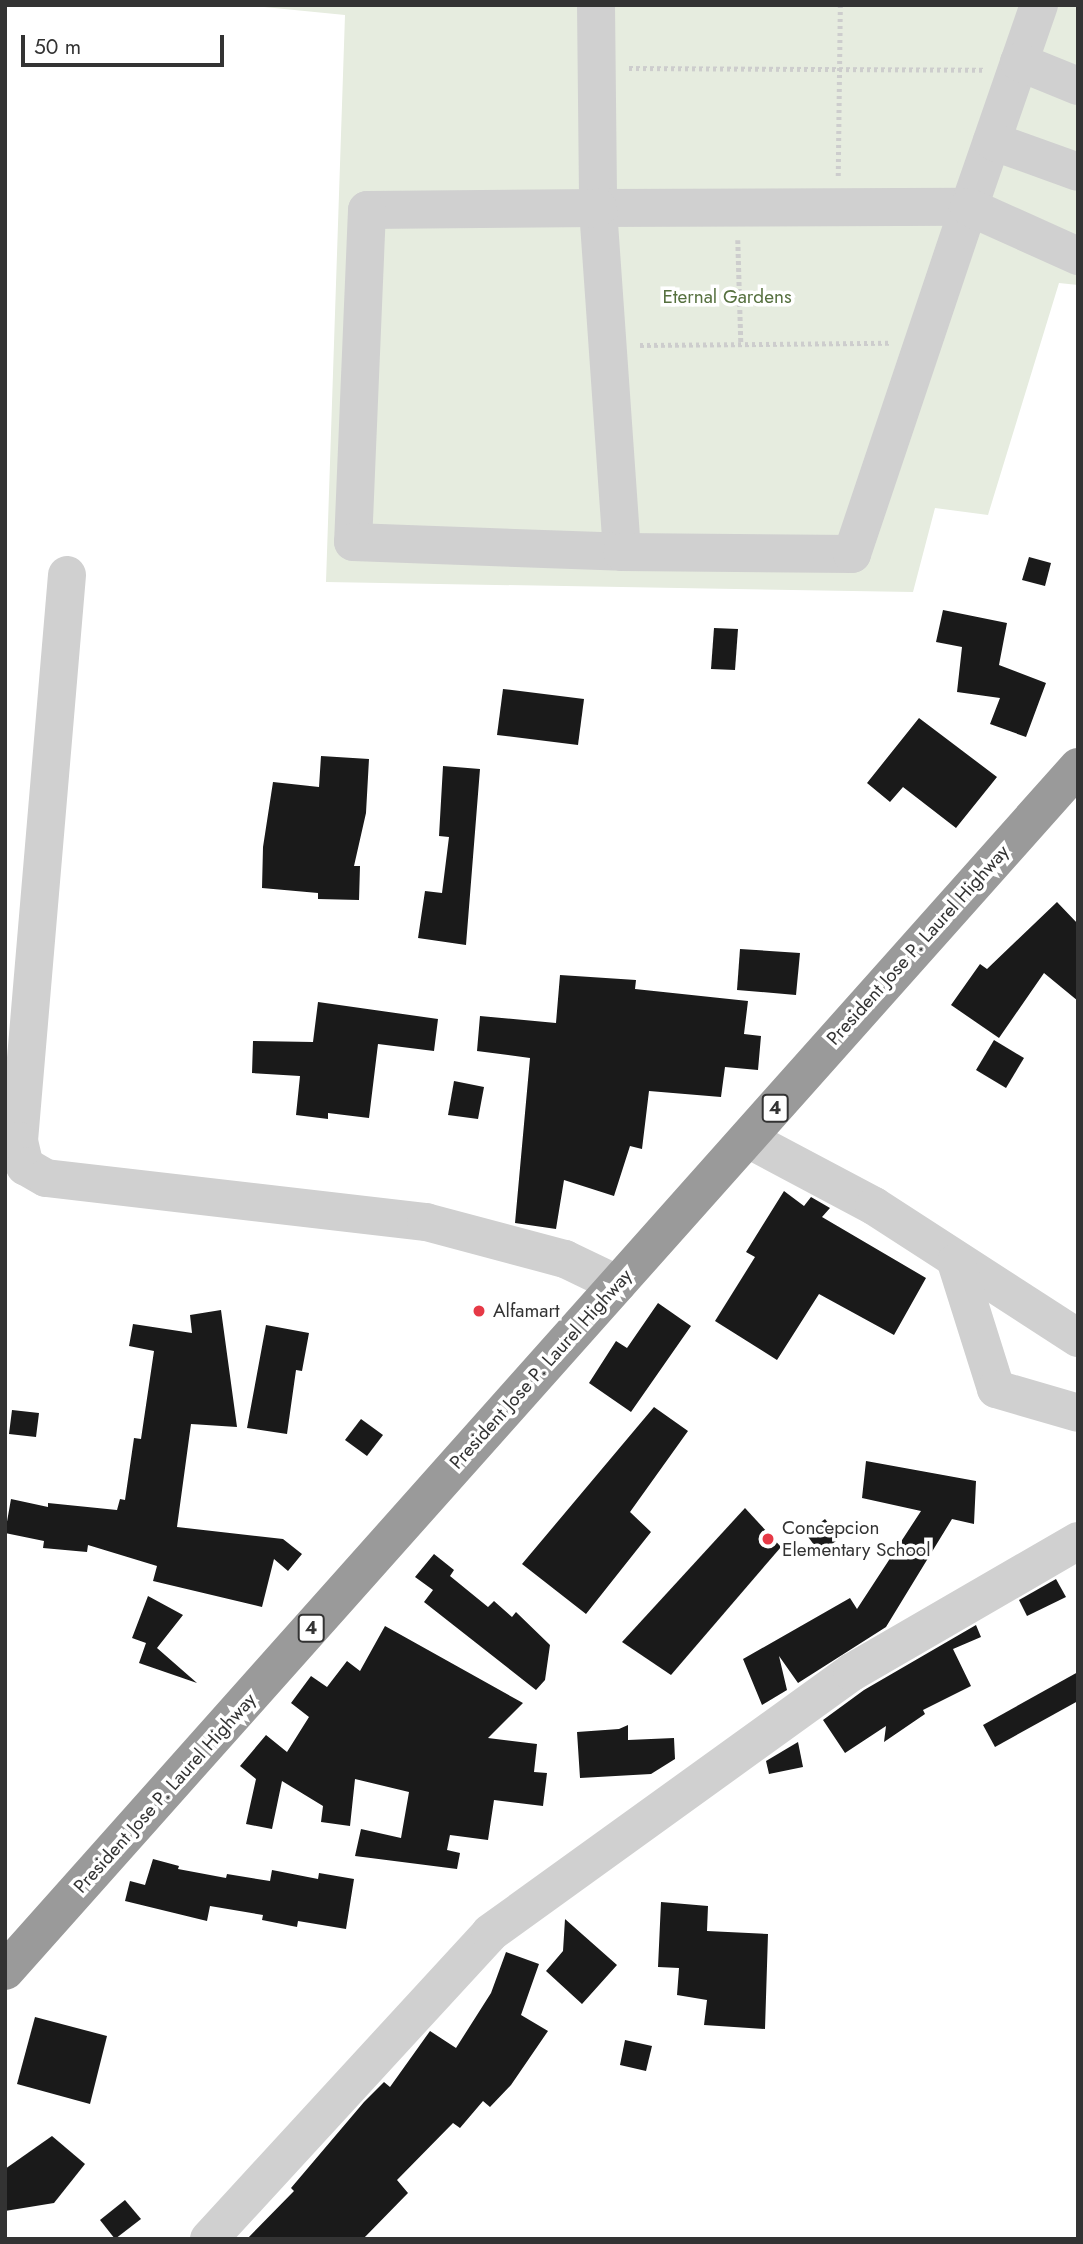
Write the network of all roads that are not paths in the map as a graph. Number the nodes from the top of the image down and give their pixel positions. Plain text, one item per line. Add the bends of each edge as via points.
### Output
1 (596, 5) edge
2 (1039, 5) edge
3 (1018, 66) junction
4 (1078, 86) edge
5 (992, 141) junction
6 (1078, 172) edge
7 (969, 207) junction
8 (598, 208) junction
9 (1078, 256) edge
10 (622, 552) junction
11 (67, 575) dead end
12 (1078, 767) edge
13 (748, 1139) junction
14 (956, 1262) junction
15 (617, 1284) junction
16 (1078, 1338) edge
17 (1078, 1413) edge
18 (1078, 1541) edge
19 (5, 1971) edge
20 (209, 2239) edge

1 - 8 street
2 - 3 street
3 - 4 street
3 - 5 street
5 - 6 street
5 - 7 street
7 - 8 street
7 - 9 street
7 - 10 street via 852,554
8 - 10 street
8 - 10 street via 367,210 354,542
11 - 15 street via 19,1141 25,1166 46,1178 426,1222 565,1259
12 - 13 highway, President Jose P. Laurel Highway / 4
13 - 14 street via 874,1206
13 - 15 highway, President Jose P. Laurel Highway / 4
14 - 16 street
14 - 17 street via 996,1389
15 - 19 highway, President Jose P. Laurel Highway / 4
18 - 20 street via 852,1672 490,1933

